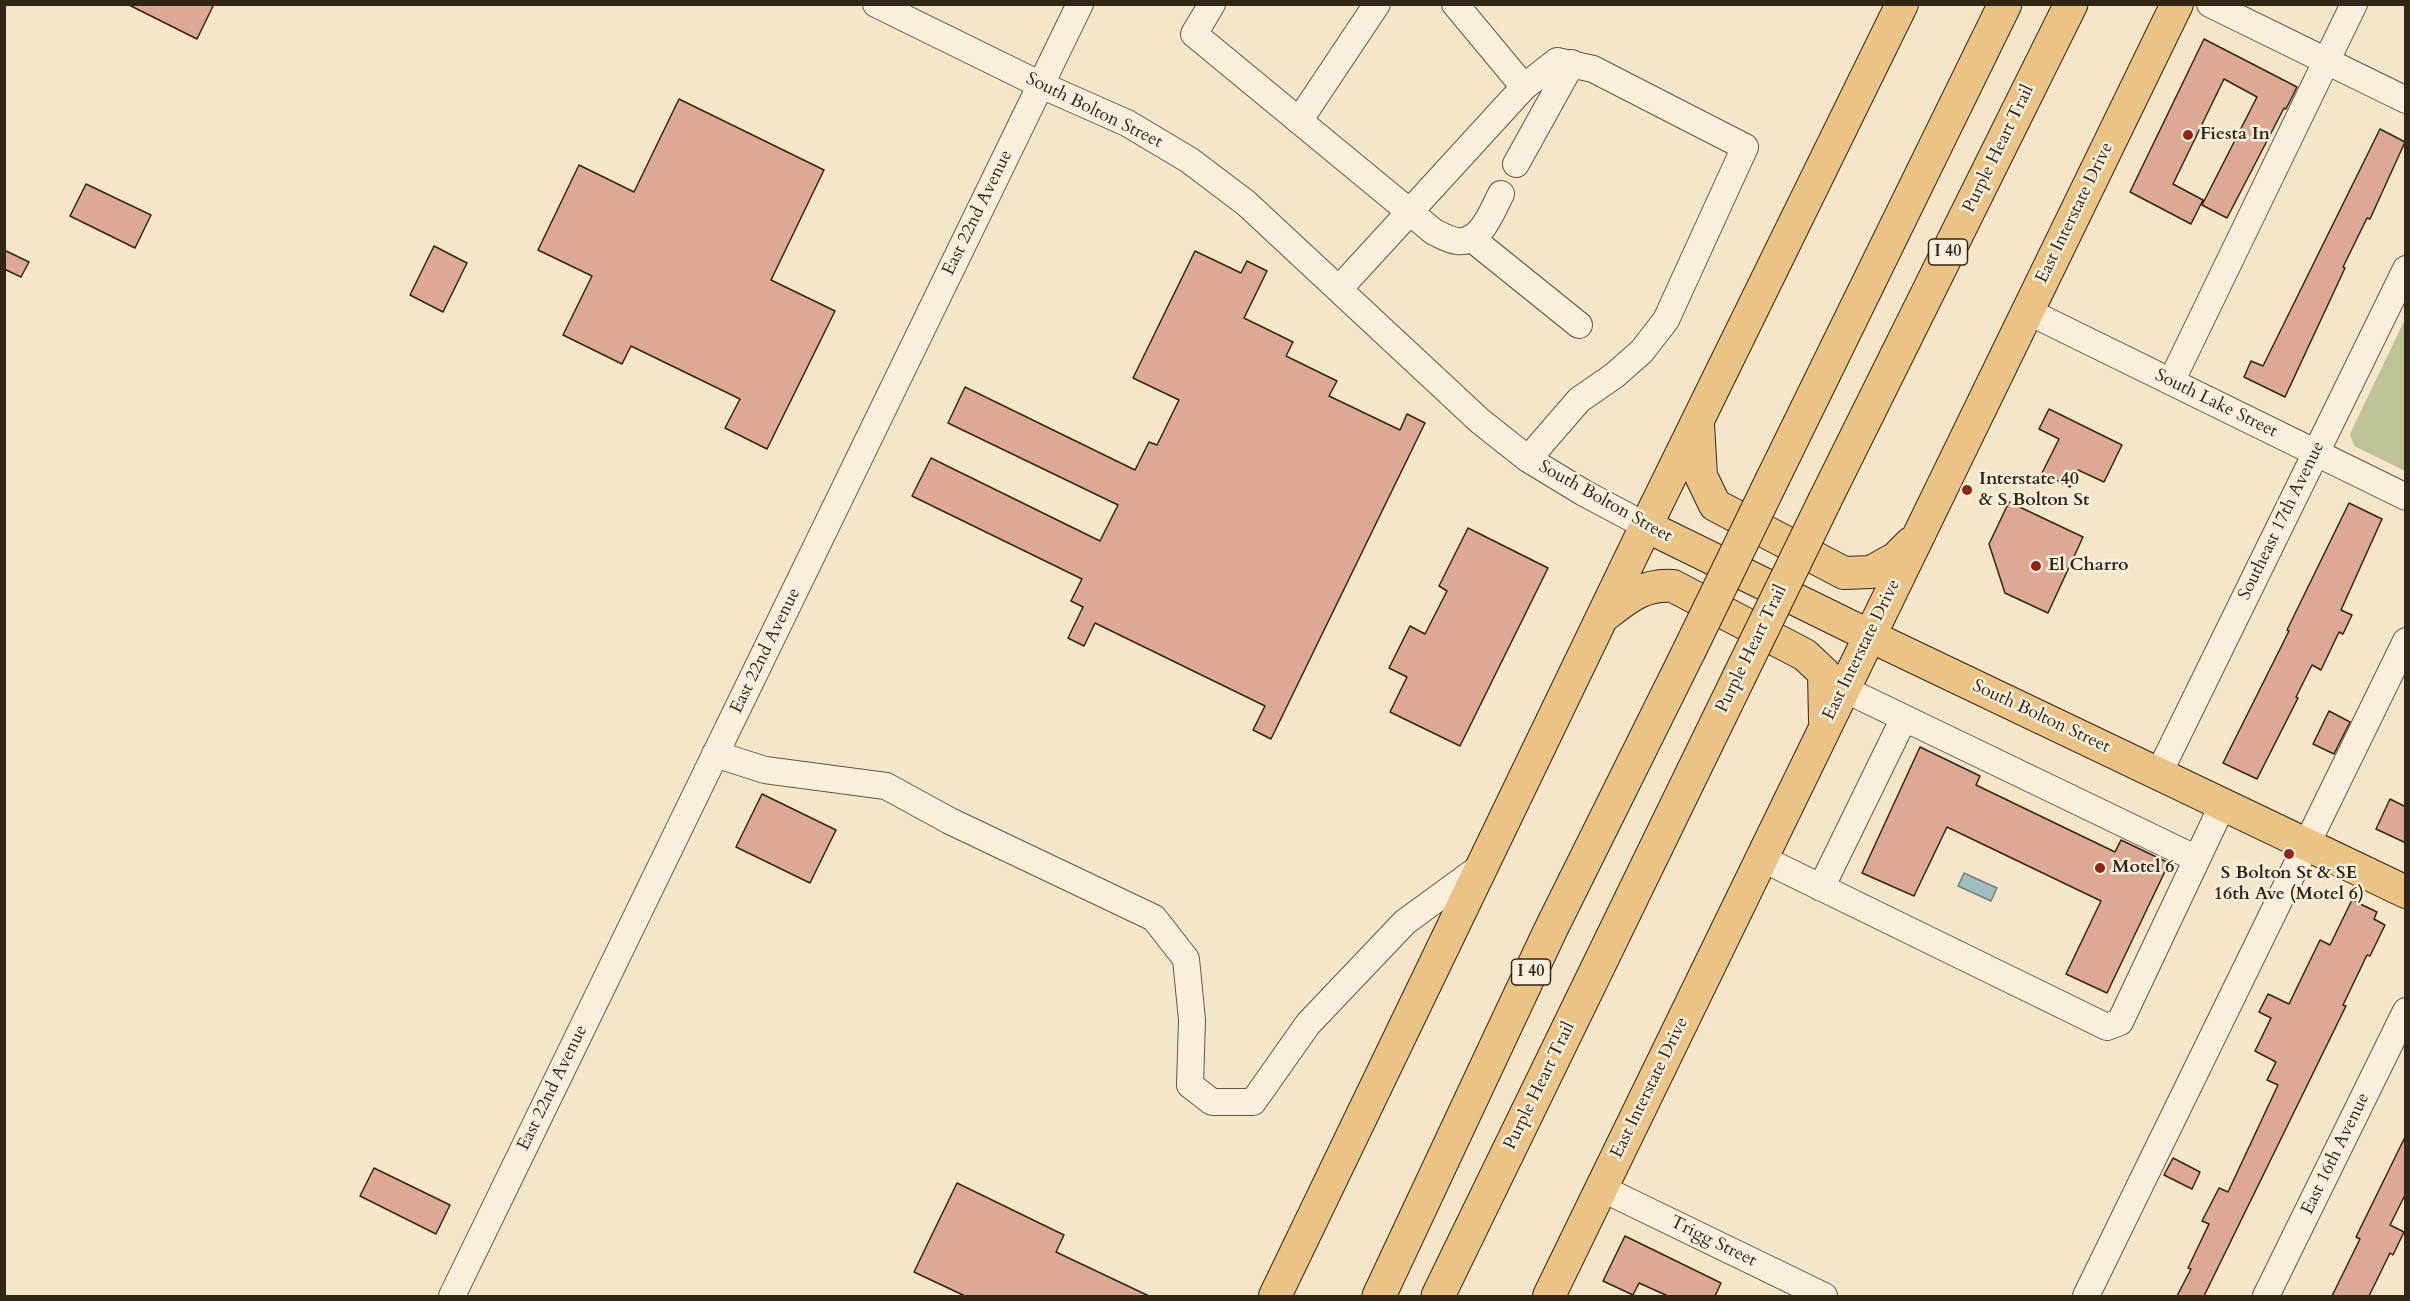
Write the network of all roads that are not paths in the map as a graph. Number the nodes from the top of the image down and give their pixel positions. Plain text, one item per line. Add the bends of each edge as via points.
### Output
1 (876, 4) edge
2 (1080, 4) edge
3 (1212, 4) edge
4 (1377, 4) edge
5 (1455, 4) edge
6 (1902, 4) edge
7 (2005, 4) edge
8 (2071, 4) edge
9 (2177, 4) edge
10 (2210, 4) edge
11 (2354, 4) edge
12 (2327, 62) junction
13 (1572, 63) junction
14 (1041, 85) junction
15 (1524, 87) junction
16 (2406, 100) edge
17 (1299, 121) junction
18 (1516, 165) dead end
19 (1501, 194) dead end
20 (1409, 212) junction
21 (1472, 238) junction
22 (2406, 268) edge
23 (1339, 290) junction
24 (2027, 311) junction
25 (1579, 325) dead end
26 (2171, 382) junction
27 (1697, 423) junction
28 (2315, 453) junction
29 (1528, 459) junction
30 (2406, 497) edge
31 (1646, 526) junction
32 (1917, 538) junction
33 (1603, 616) junction
34 (1870, 636) junction
35 (2406, 641) edge
36 (1844, 689) junction
37 (1904, 718) junction
38 (1826, 725) junction
39 (715, 754) junction
40 (2159, 773) junction
41 (2223, 804) junction
42 (2305, 844) junction
43 (1761, 858) junction
44 (2197, 859) junction
45 (1483, 865) junction
46 (1821, 888) junction
47 (2406, 892) edge
48 (2406, 1011) edge
49 (1601, 1188) junction
50 (452, 1296) edge
51 (1275, 1296) edge
52 (1379, 1296) edge
53 (1438, 1296) edge
54 (1549, 1296) edge
55 (1824, 1296) edge
56 (2086, 1296) edge
57 (2266, 1296) edge

1 - 14 street, South Bolton Street
2 - 14 street, East 22nd Avenue
3 - 17 street via 1194,34
4 - 17 street
5 - 15 street
6 - 27 main road
7 - 52 highway, I 40, bridge via 1551,931
8 - 53 highway, Purple Heart Trail / I 40, bridge
9 - 24 main road, East Interstate Drive
10 - 12 street
11 - 12 street
12 - 16 street
12 - 26 street
13 - 15 street via 1557,61
13 - 18 street
13 - 29 street via 1593,69 1745,147 1666,320 1642,351 1579,400
14 - 23 street, South Bolton Street via 1127,123 1189,160 1246,203
14 - 39 street, East 22nd Avenue
15 - 20 street
17 - 20 street
19 - 21 street via 1484,226
20 - 21 street via 1434,232 1458,241
20 - 23 street
21 - 25 street
22 - 28 street, Southeast 17th Avenue
23 - 29 street, South Bolton Street via 1480,421
24 - 26 street, South Lake Street
24 - 32 main road, East Interstate Drive
26 - 28 street, South Lake Street
27 - 31 main road
27 - 32 main road via 1701,476 1715,505 1844,573 1871,572 1896,558
28 - 30 street, South Lake Street
28 - 40 street, Southeast 17th Avenue
29 - 31 street, South Bolton Street
31 - 33 main road
31 - 34 main road, South Bolton Street
32 - 34 main road, East Interstate Drive
33 - 38 main road via 1629,596 1656,585 1673,586 1805,655 1824,673
33 - 45 main road
34 - 36 main road, East Interstate Drive
34 - 40 main road, South Bolton Street
35 - 42 street
36 - 37 street
36 - 38 main road, East Interstate Drive
37 - 44 street
37 - 46 street
38 - 43 main road, East Interstate Drive
39 - 45 street via 765,770 886,786 950,821 1154,918 1186,959 1192,1020 1190,1085 1212,1102 1253,1102 1308,1024 1405,922
39 - 50 street, East 22nd Avenue
40 - 41 main road, South Bolton Street
41 - 42 main road, South Bolton Street
41 - 44 street
42 - 47 main road, South Bolton Street
42 - 56 street
43 - 46 street
43 - 49 main road, East Interstate Drive
44 - 46 street via 2120,1022 2107,1027
45 - 51 main road
48 - 57 street, East 16th Avenue
49 - 54 main road, East Interstate Drive
49 - 55 street, Trigg Street

